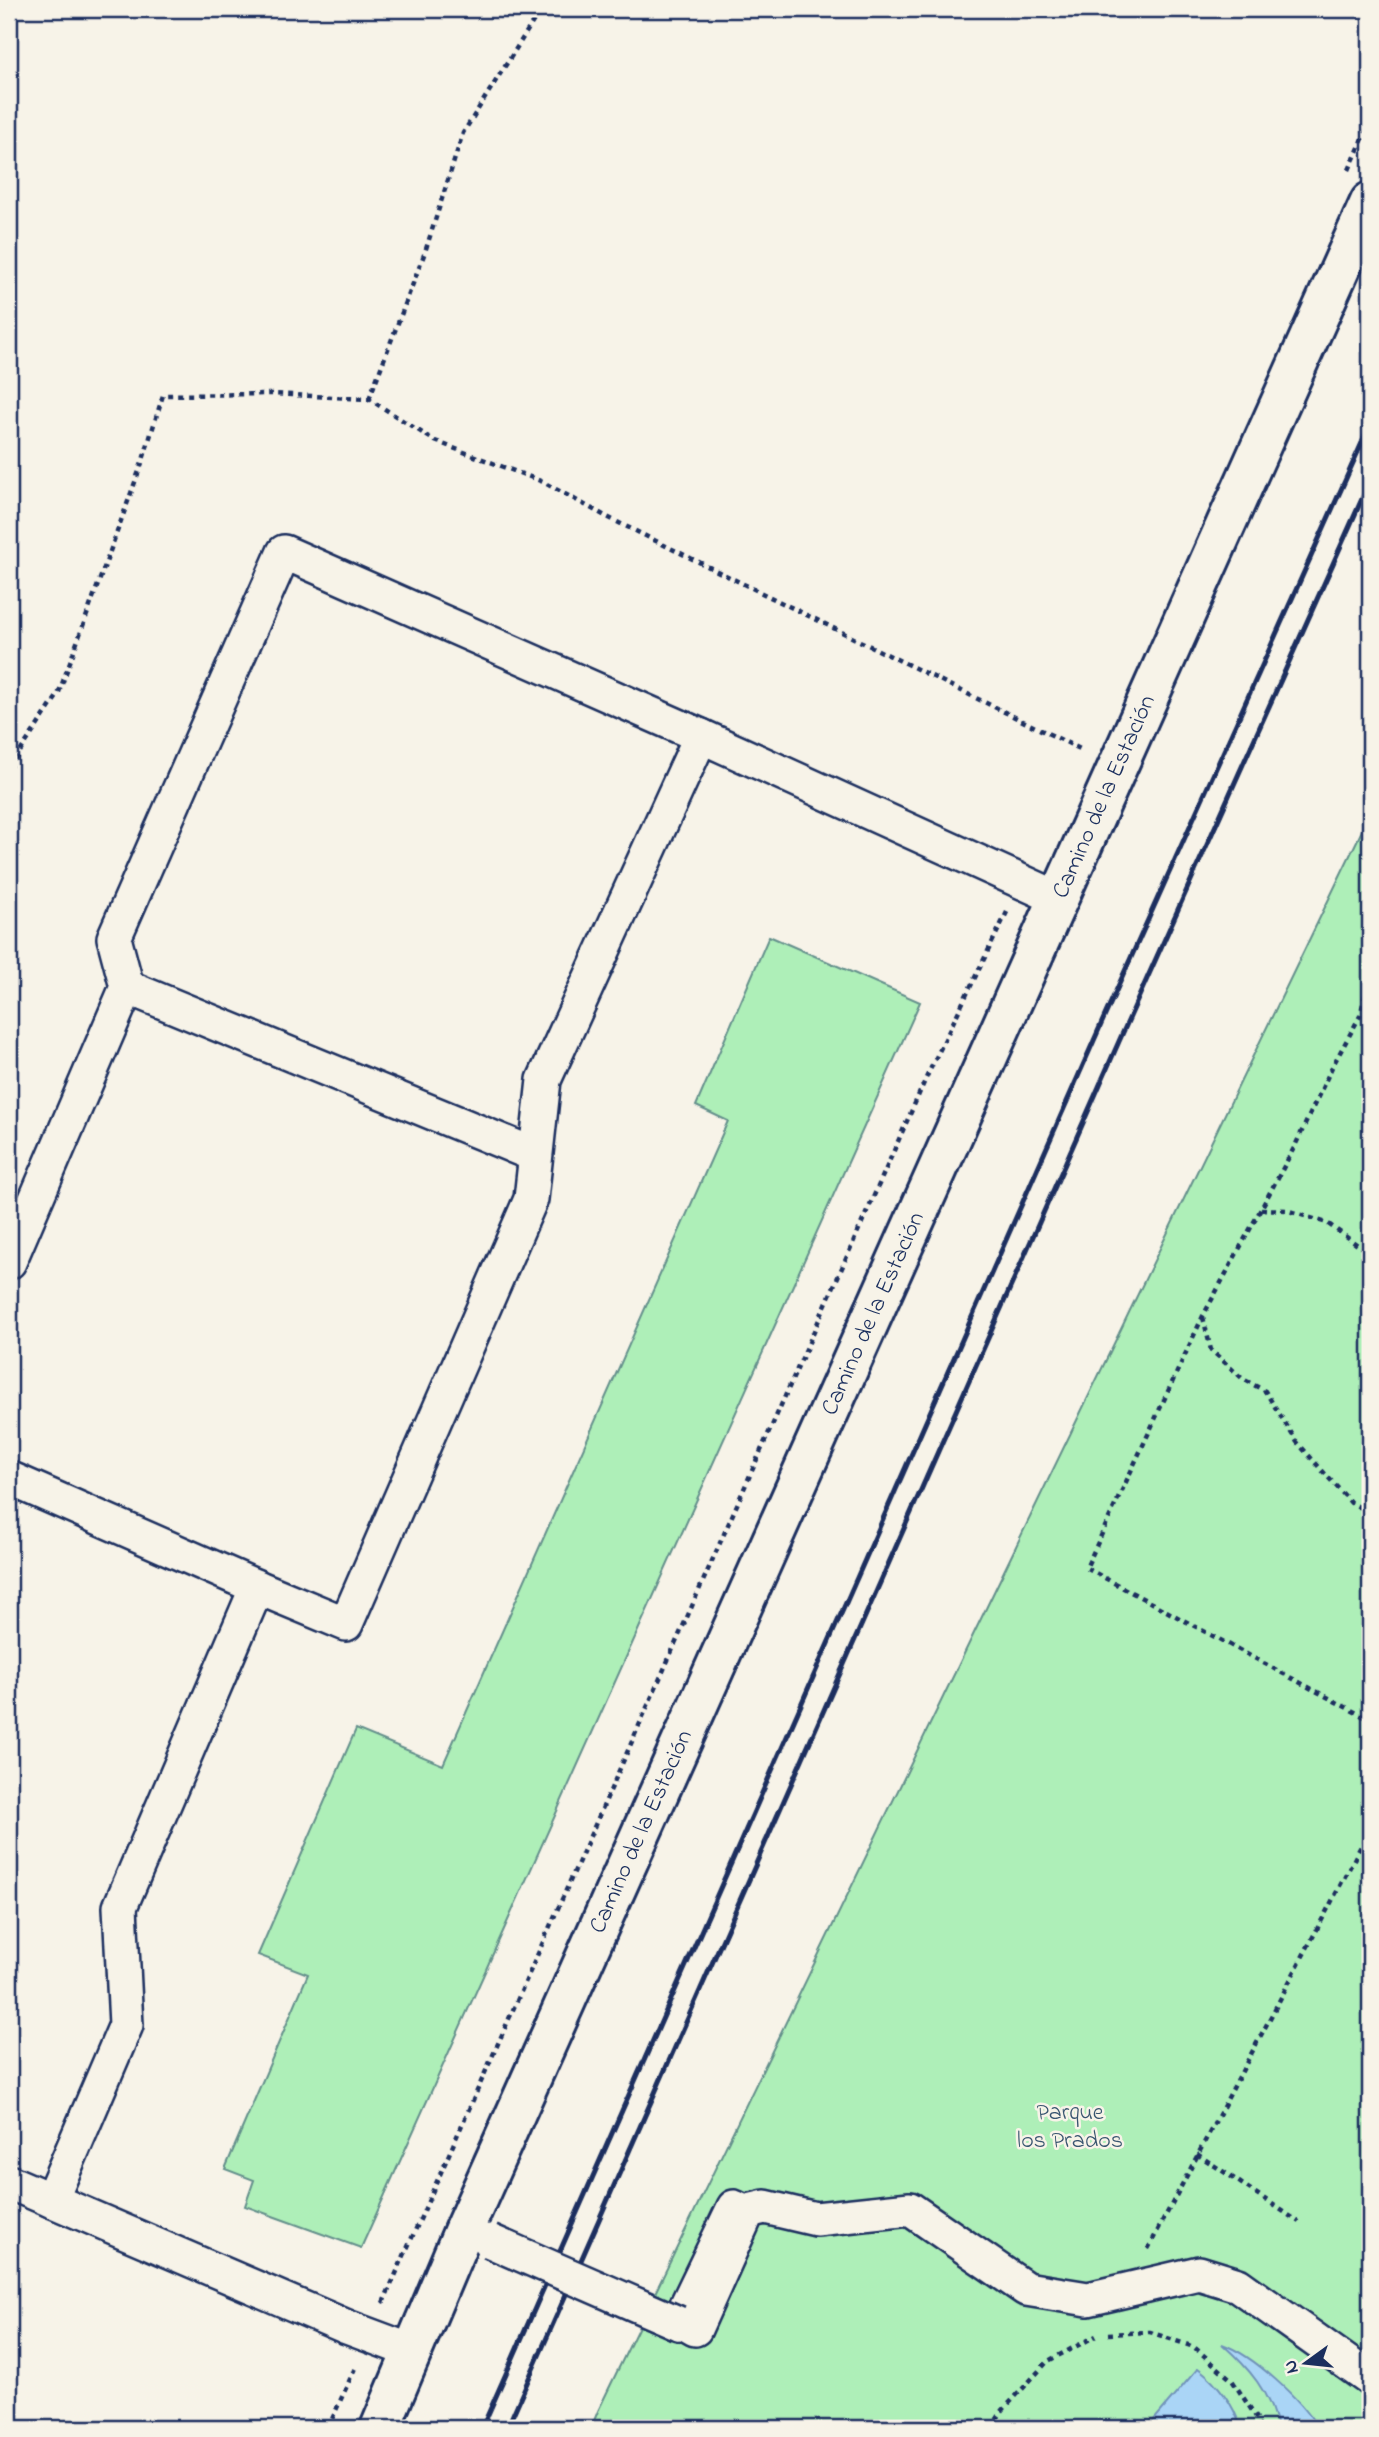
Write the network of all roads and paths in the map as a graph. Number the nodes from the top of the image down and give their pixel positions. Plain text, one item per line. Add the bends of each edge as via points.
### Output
1 (541, 9) edge
2 (1370, 123) edge
3 (1359, 188) edge
4 (369, 399) junction
5 (701, 736) junction
6 (1088, 737) dead end
7 (1082, 750) junction
8 (1076, 762) dead end
9 (9, 768) edge
10 (1118, 768) junction
11 (1021, 882) junction
12 (1060, 899) junction
13 (1370, 975) edge
14 (127, 987) junction
15 (535, 1155) junction
16 (1260, 1209) junction
17 (1370, 1254) edge
18 (9, 1262) edge
19 (1203, 1316) junction
20 (9, 1478) edge
21 (1370, 1512) edge
22 (257, 1587) junction
23 (1370, 1720) edge
24 (1370, 1829) edge
25 (1197, 2154) junction
26 (12, 2193) edge
27 (51, 2200) junction
28 (1299, 2222) dead end
29 (490, 2241) dead end
30 (1127, 2290) junction
31 (369, 2335) junction
32 (414, 2351) junction
33 (1370, 2379) edge
34 (328, 2428) edge
35 (380, 2428) edge
36 (991, 2428) edge
37 (1259, 2428) edge

1 - 4 path via 463,133 425,252
2 - 3 path
3 - 10 street, Camino de la Estación
4 - 7 path via 435,441 543,482
4 - 9 path via 163,395 58,695
5 - 11 street
5 - 14 street via 284,551 114,938
5 - 15 street via 544,1080
6 - 7 path
7 - 8 path
7 - 10 path
10 - 12 street, Camino de la Estación
11 - 12 street
11 - 31 path via 927,1076
12 - 32 street, Camino de la Estación via 469,2216
13 - 16 path via 1360,1016
14 - 15 street
14 - 18 street
15 - 22 street via 531,1199 346,1624
16 - 17 path via 1286,1210 1327,1223
16 - 19 path
19 - 21 path via 1211,1350 1242,1380 1265,1391 1297,1442 1351,1503
19 - 23 path via 1086,1568
20 - 22 street
22 - 27 street via 120,1907 126,2025
24 - 25 path
25 - 28 path
25 - 30 path
26 - 27 street
27 - 31 street
29 - 30 street, bridge via 678,2323 734,2207 740,2210 688,2325 695,2329 748,2211 765,2207 816,2218 910,2209 1026,2289 1088,2300
30 - 33 street via 1199,2273 1238,2285
31 - 32 street
31 - 34 path
32 - 35 street, Camino de la Estación
36 - 37 path via 1048,2361 1100,2334 1150,2332 1194,2347 1232,2380

